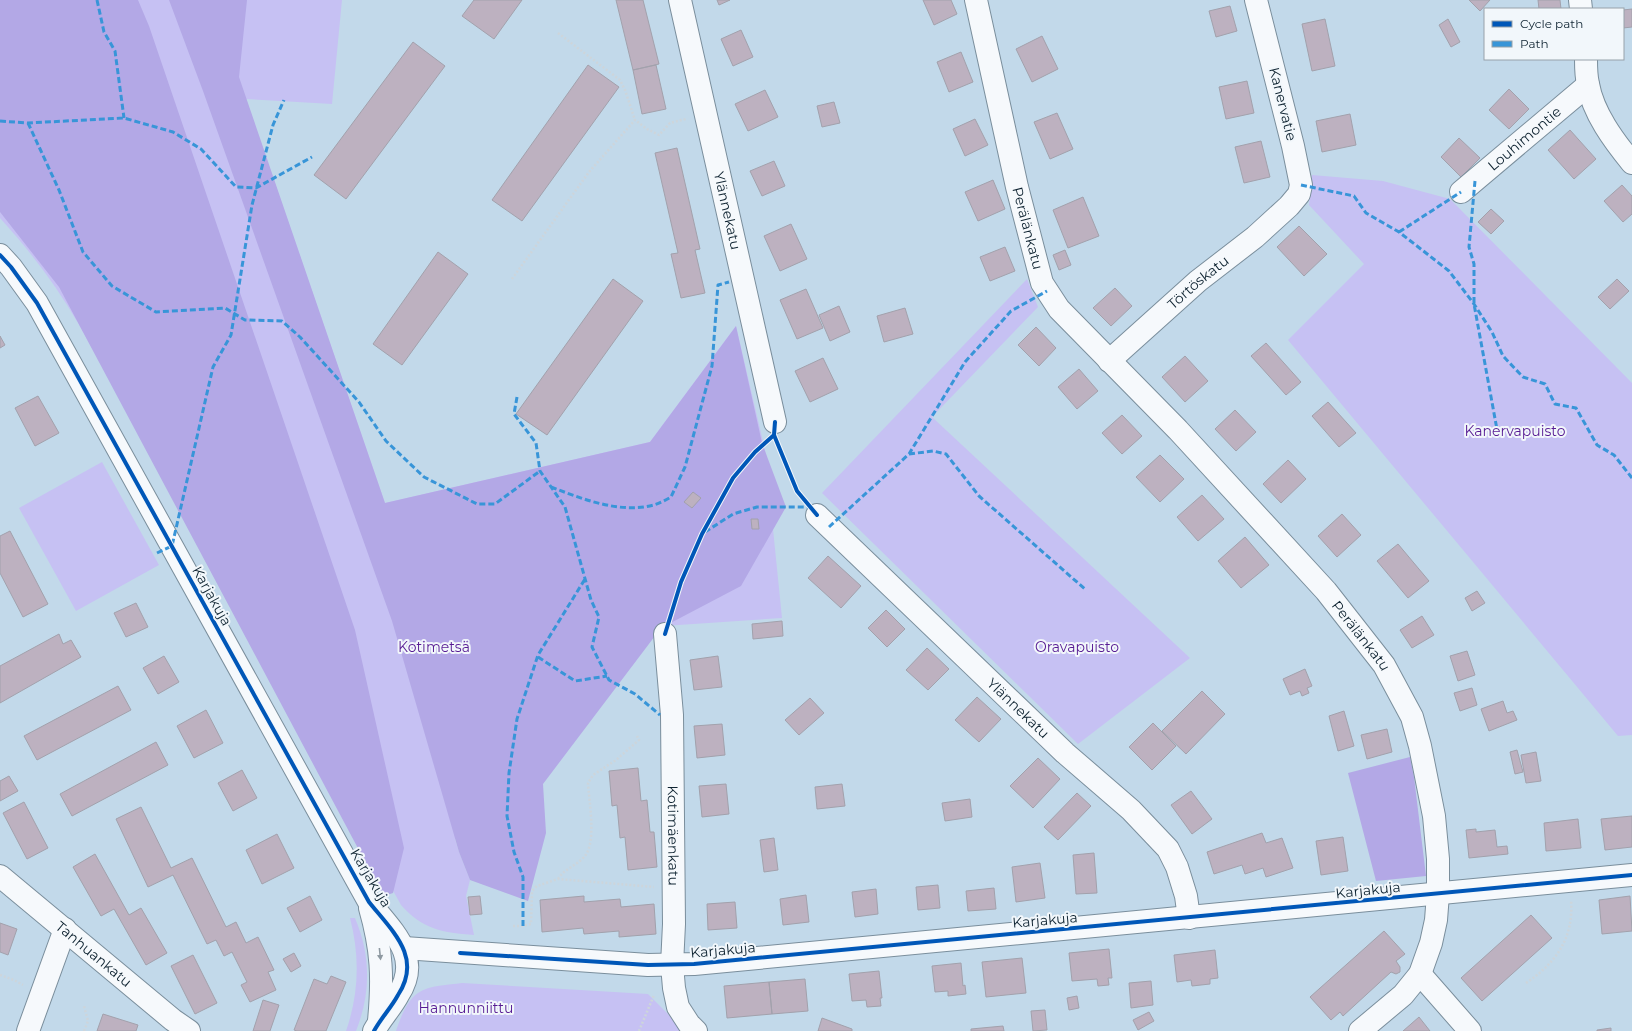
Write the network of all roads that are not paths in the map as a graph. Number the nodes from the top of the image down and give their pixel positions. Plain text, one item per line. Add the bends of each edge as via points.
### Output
1 (680, 0) edge
2 (976, 0) edge
3 (1256, 0) edge
4 (1586, 60) edge
5 (1588, 85) junction
6 (1632, 163) edge
7 (1460, 192) dead end
8 (1289, 206) joint
9 (0, 255) edge
10 (1109, 361) junction
11 (775, 422) dead end
12 (817, 515) dead end
13 (665, 634) dead end
14 (1632, 875) edge
15 (0, 876) edge
16 (1438, 894) junction
17 (369, 902) junction
18 (1189, 918) junction
19 (65, 929) junction
20 (404, 948) junction
21 (672, 966) junction
22 (1420, 974) junction
23 (377, 1026) edge
24 (28, 1031) edge
25 (189, 1031) edge
26 (696, 1031) edge
27 (1360, 1031) edge
28 (1470, 1031) edge

1 - 11 street, Ylännekatu
2 - 10 street, Perälänkatu via 1017,186 1042,283 1059,309
3 - 8 street, Kanervatie via 1294,146 1301,185 1299,194
4 - 5 street
5 - 6 street via 1598,113 1620,149
5 - 7 street, Louhimontie
8 - 10 street, Törtöskatu via 1255,237 1198,281
9 - 17 street, Karjakuja via 37,303
10 - 16 street, Perälänkatu via 1178,430 1326,591 1384,665 1412,717 1420,746 1434,816
12 - 18 street, Ylännekatu via 1059,748 1131,810 1168,849 1186,896
13 - 21 street, Kotimäenkatu via 672,715
14 - 16 street, Karjakuja
15 - 19 street, Tanhuankatu
16 - 18 street, Karjakuja
16 - 22 street, Perälänkatu via 1431,943
17 - 20 street, Karjakuja
17 -> 23 street via 376,930 382,976
18 - 21 street, Karjakuja
19 - 24 street
19 - 25 street, Tanhuankatu
20 - 21 street, Karjakuja
20 - 23 street via 408,968 405,981 399,995
21 - 26 street, Kotimäenkatu via 678,1008
22 - 27 street, Perälänkatu via 1403,995
22 - 28 street

